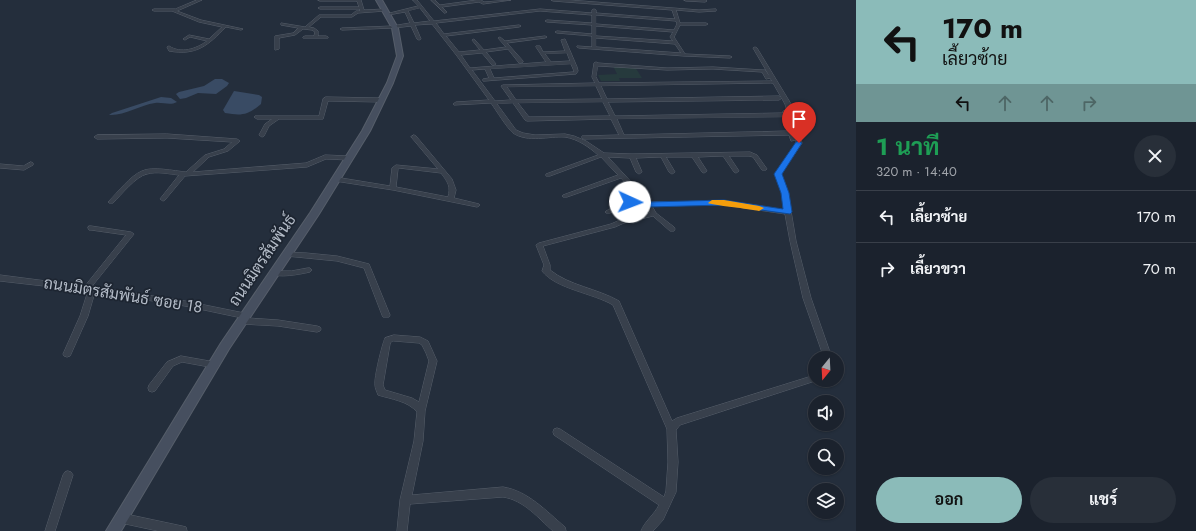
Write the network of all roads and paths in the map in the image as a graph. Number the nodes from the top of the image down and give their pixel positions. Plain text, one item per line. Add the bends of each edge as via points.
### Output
1 (200, 0) edge
2 (320, 0) edge
3 (379, 0) edge
4 (415, 0) edge
5 (433, 0) edge
6 (479, 0) edge
7 (509, 0) edge
8 (554, 0) edge
9 (686, 0) edge
10 (704, 1) edge
11 (594, 2) edge
12 (439, 6) junction
13 (421, 7) junction
14 (320, 8) junction
15 (674, 9) junction
16 (154, 10) dead end
17 (175, 10) junction
18 (362, 10) junction
19 (406, 10) junction
20 (386, 12) junction
21 (445, 12) dead end
22 (594, 14) junction
23 (320, 16) junction
24 (287, 20) dead end
25 (547, 21) dead end
26 (435, 22) junction
27 (678, 22) junction
28 (282, 24) junction
29 (411, 24) junction
30 (706, 24) dead end
31 (594, 25) junction
32 (225, 26) junction
33 (394, 26) junction
34 (519, 26) dead end
35 (304, 27) junction
36 (277, 28) dead end
37 (241, 29) dead end
38 (342, 29) dead end
39 (676, 31) junction
40 (557, 32) dead end
41 (294, 34) junction
42 (443, 35) junction
43 (594, 36) junction
44 (305, 37) dead end
45 (316, 37) junction
46 (326, 37) dead end
47 (500, 38) dead end
48 (545, 38) dead end
49 (185, 39) dead end
50 (420, 39) dead end
51 (210, 40) junction
52 (474, 40) dead end
53 (563, 40) dead end
54 (302, 42) dead end
55 (504, 42) junction
56 (676, 43) junction
57 (170, 47) dead end
58 (538, 47) dead end
59 (579, 47) dead end
60 (509, 48) junction
61 (594, 48) junction
62 (755, 48) dead end
63 (277, 49) dead end
64 (484, 51) junction
65 (567, 52) junction
66 (542, 53) junction
67 (458, 55) junction
68 (684, 55) junction
69 (730, 57) dead end
70 (522, 62) dead end
71 (573, 62) junction
72 (549, 63) junction
73 (494, 64) dead end
74 (487, 68) junction
75 (470, 70) junction
76 (492, 79) junction
77 (485, 80) dead end
78 (770, 82) junction
79 (597, 84) junction
80 (779, 98) junction
81 (381, 100) junction
82 (604, 101) junction
83 (514, 102) junction
84 (494, 103) junction
85 (456, 104) dead end
86 (786, 115) junction
87 (257, 116) dead end
88 (278, 117) junction
89 (613, 118) junction
90 (790, 133) junction
91 (262, 135) dead end
92 (622, 136) junction
93 (97, 137) dead end
94 (414, 137) dead end
95 (584, 137) dead end
96 (793, 140) dead end
97 (694, 155) junction
98 (725, 155) junction
99 (632, 156) junction
100 (663, 156) junction
101 (604, 157) junction
102 (349, 158) junction
103 (31, 164) dead end
104 (0, 166) edge
105 (764, 169) dead end
106 (704, 171) dead end
107 (736, 171) dead end
108 (444, 172) junction
109 (639, 172) dead end
110 (672, 172) dead end
111 (185, 174) junction
112 (548, 175) dead end
113 (621, 176) junction
114 (335, 179) junction
115 (393, 188) junction
116 (565, 196) dead end
117 (640, 197) junction
118 (451, 198) junction
119 (163, 199) dead end
120 (111, 202) dead end
121 (648, 204) junction
122 (477, 205) dead end
123 (608, 212) dead end
124 (787, 212) junction
125 (654, 214) junction
126 (91, 228) dead end
127 (672, 229) dead end
128 (286, 254) junction
129 (308, 270) dead end
130 (274, 273) junction
131 (0, 278) edge
132 (90, 288) junction
133 (386, 315) dead end
134 (244, 318) junction
135 (317, 329) dead end
136 (826, 351) edge
137 (67, 354) dead end
138 (215, 365) junction
139 (808, 380) edge
140 (152, 388) dead end
141 (422, 411) junction
142 (671, 430) junction
143 (557, 432) dead end
144 (68, 475) dead end
145 (405, 500) junction
146 (666, 504) junction
147 (121, 518) junction
148 (648, 530) edge
149 (50, 531) edge
150 (113, 531) edge
151 (182, 531) edge
152 (402, 531) edge
153 (561, 531) edge

1 - 17 street
2 - 14 street
2 - 18 street via 359,0
3 - 20 street, ถนนมิตรสัมพันธ์
4 - 13 street
5 - 12 street
6 - 7 street via 483,3
6 - 12 street
8 - 11 street
9 - 10 street
10 - 15 street via 716,10
11 - 15 street
11 - 22 street
12 - 21 street
13 - 19 street
13 - 26 street
14 - 18 street
14 - 23 street via 317,14
15 - 27 street
16 - 17 street
17 - 32 street via 190,18
18 - 20 street
18 - 23 street via 352,16
19 - 20 street
19 - 29 street
20 - 33 street, ถนนมิตรสัมพันธ์
22 - 26 street via 535,10
22 - 27 street
22 - 31 street
23 - 35 street
24 - 28 street
25 - 31 street
26 - 29 street
26 - 42 street
27 - 30 street
27 - 39 street
28 - 35 street
28 - 36 street
29 - 33 street
29 - 50 street
31 - 39 street
31 - 43 street
32 - 37 street
32 - 51 street
33 - 38 street
33 - 81 street, ถนนมิตรสัมพันธ์ via 400,56
34 - 42 street
35 - 41 street
35 - 45 street via 316,31
39 - 56 street via 672,37
40 - 43 street
41 - 54 street via 302,37
41 - 63 street via 278,37
42 - 67 street
43 - 56 street
43 - 61 street
44 - 45 street
45 - 46 street
47 - 55 street
48 - 55 street
49 - 51 street via 188,36
51 - 57 street via 200,49 193,51 173,51
52 - 64 street
53 - 65 street
55 - 60 street
56 - 68 street
58 - 66 street
59 - 61 street
60 - 64 street
60 - 70 street
61 - 68 street
62 - 124 street via 788,104 799,143 778,174 785,193
64 - 67 street
64 - 73 street
65 - 66 street
65 - 71 street
66 - 72 street
67 - 75 street
68 - 69 street
71 - 72 street
71 - 76 street via 576,71 574,73
72 - 74 street
74 - 75 street
74 - 76 street
75 - 84 street
76 - 77 street
78 - 79 street
78 - 79 street via 763,71 667,69 596,64 594,77
78 - 80 street
79 - 82 street
79 - 83 street via 503,86
80 - 82 street
80 - 86 street
81 - 88 street via 326,99 321,118
81 - 102 street, ถนนมิตรสัมพันธ์
82 - 83 street
82 - 89 street
83 - 84 street
83 - 89 street via 527,119
84 - 85 street
84 - 101 street via 514,131 519,134 532,137 572,137
86 - 89 street
86 - 90 street
87 - 88 street
88 - 91 street via 267,125
89 - 92 street
90 - 92 street
90 - 96 street
92 - 95 street
93 - 111 street via 167,136 237,141 226,150 207,156
94 - 108 street
97 - 98 street
97 - 100 street
97 - 106 street
98 - 105 street via 750,154 755,156
98 - 107 street
99 - 100 street
99 - 101 street
99 - 109 street
100 - 110 street
101 - 112 street
101 - 113 street
102 - 111 street via 325,157 307,165
102 - 114 street, ถนนมิตรสัมพันธ์
103 - 104 street via 24,168
108 - 115 street via 398,166 395,168
108 - 118 street via 453,188
111 - 119 street
111 - 120 street via 144,172
113 - 116 street
113 - 117 street
114 - 115 street
114 - 128 street, ถนนมิตรสัมพันธ์
115 - 118 street
117 - 121 street
117 - 123 street
118 - 122 street
121 - 124 street via 724,203
121 - 125 street
124 - 136 street via 807,298
125 - 127 street
125 - 142 street via 539,245 547,265 546,271 555,280 609,298 616,303
126 - 132 street via 131,234
128 - 130 street, ถนนมิตรสัมพันธ์
128 - 133 street via 358,262 367,266
129 - 130 street
130 - 134 street, ถนนมิตรสัมพันธ์
131 - 132 street, ถนนมิตรสัมพันธ์ ซอย 18
132 - 134 street, ถนนมิตรสัมพันธ์ ซอย 18 via 179,301
132 - 137 street via 84,316
134 - 135 street, ถนนมิตรสัมพันธ์ ซอย 18
134 - 138 street, ถนนมิตรสัมพันธ์
138 - 140 street via 180,359 170,364
138 - 147 street, ถนนมิตรสัมพันธ์
139 - 142 street via 677,422
141 - 141 street via 410,402 381,392 379,385 386,344 391,339 420,340 425,343 432,357
141 - 145 street via 418,449
142 - 146 street via 671,492
143 - 146 street
144 - 149 street
145 - 152 street
145 - 153 street via 511,493 524,499
146 - 148 street
147 - 150 street, ถนนมิตรสัมพันธ์
147 - 151 street

